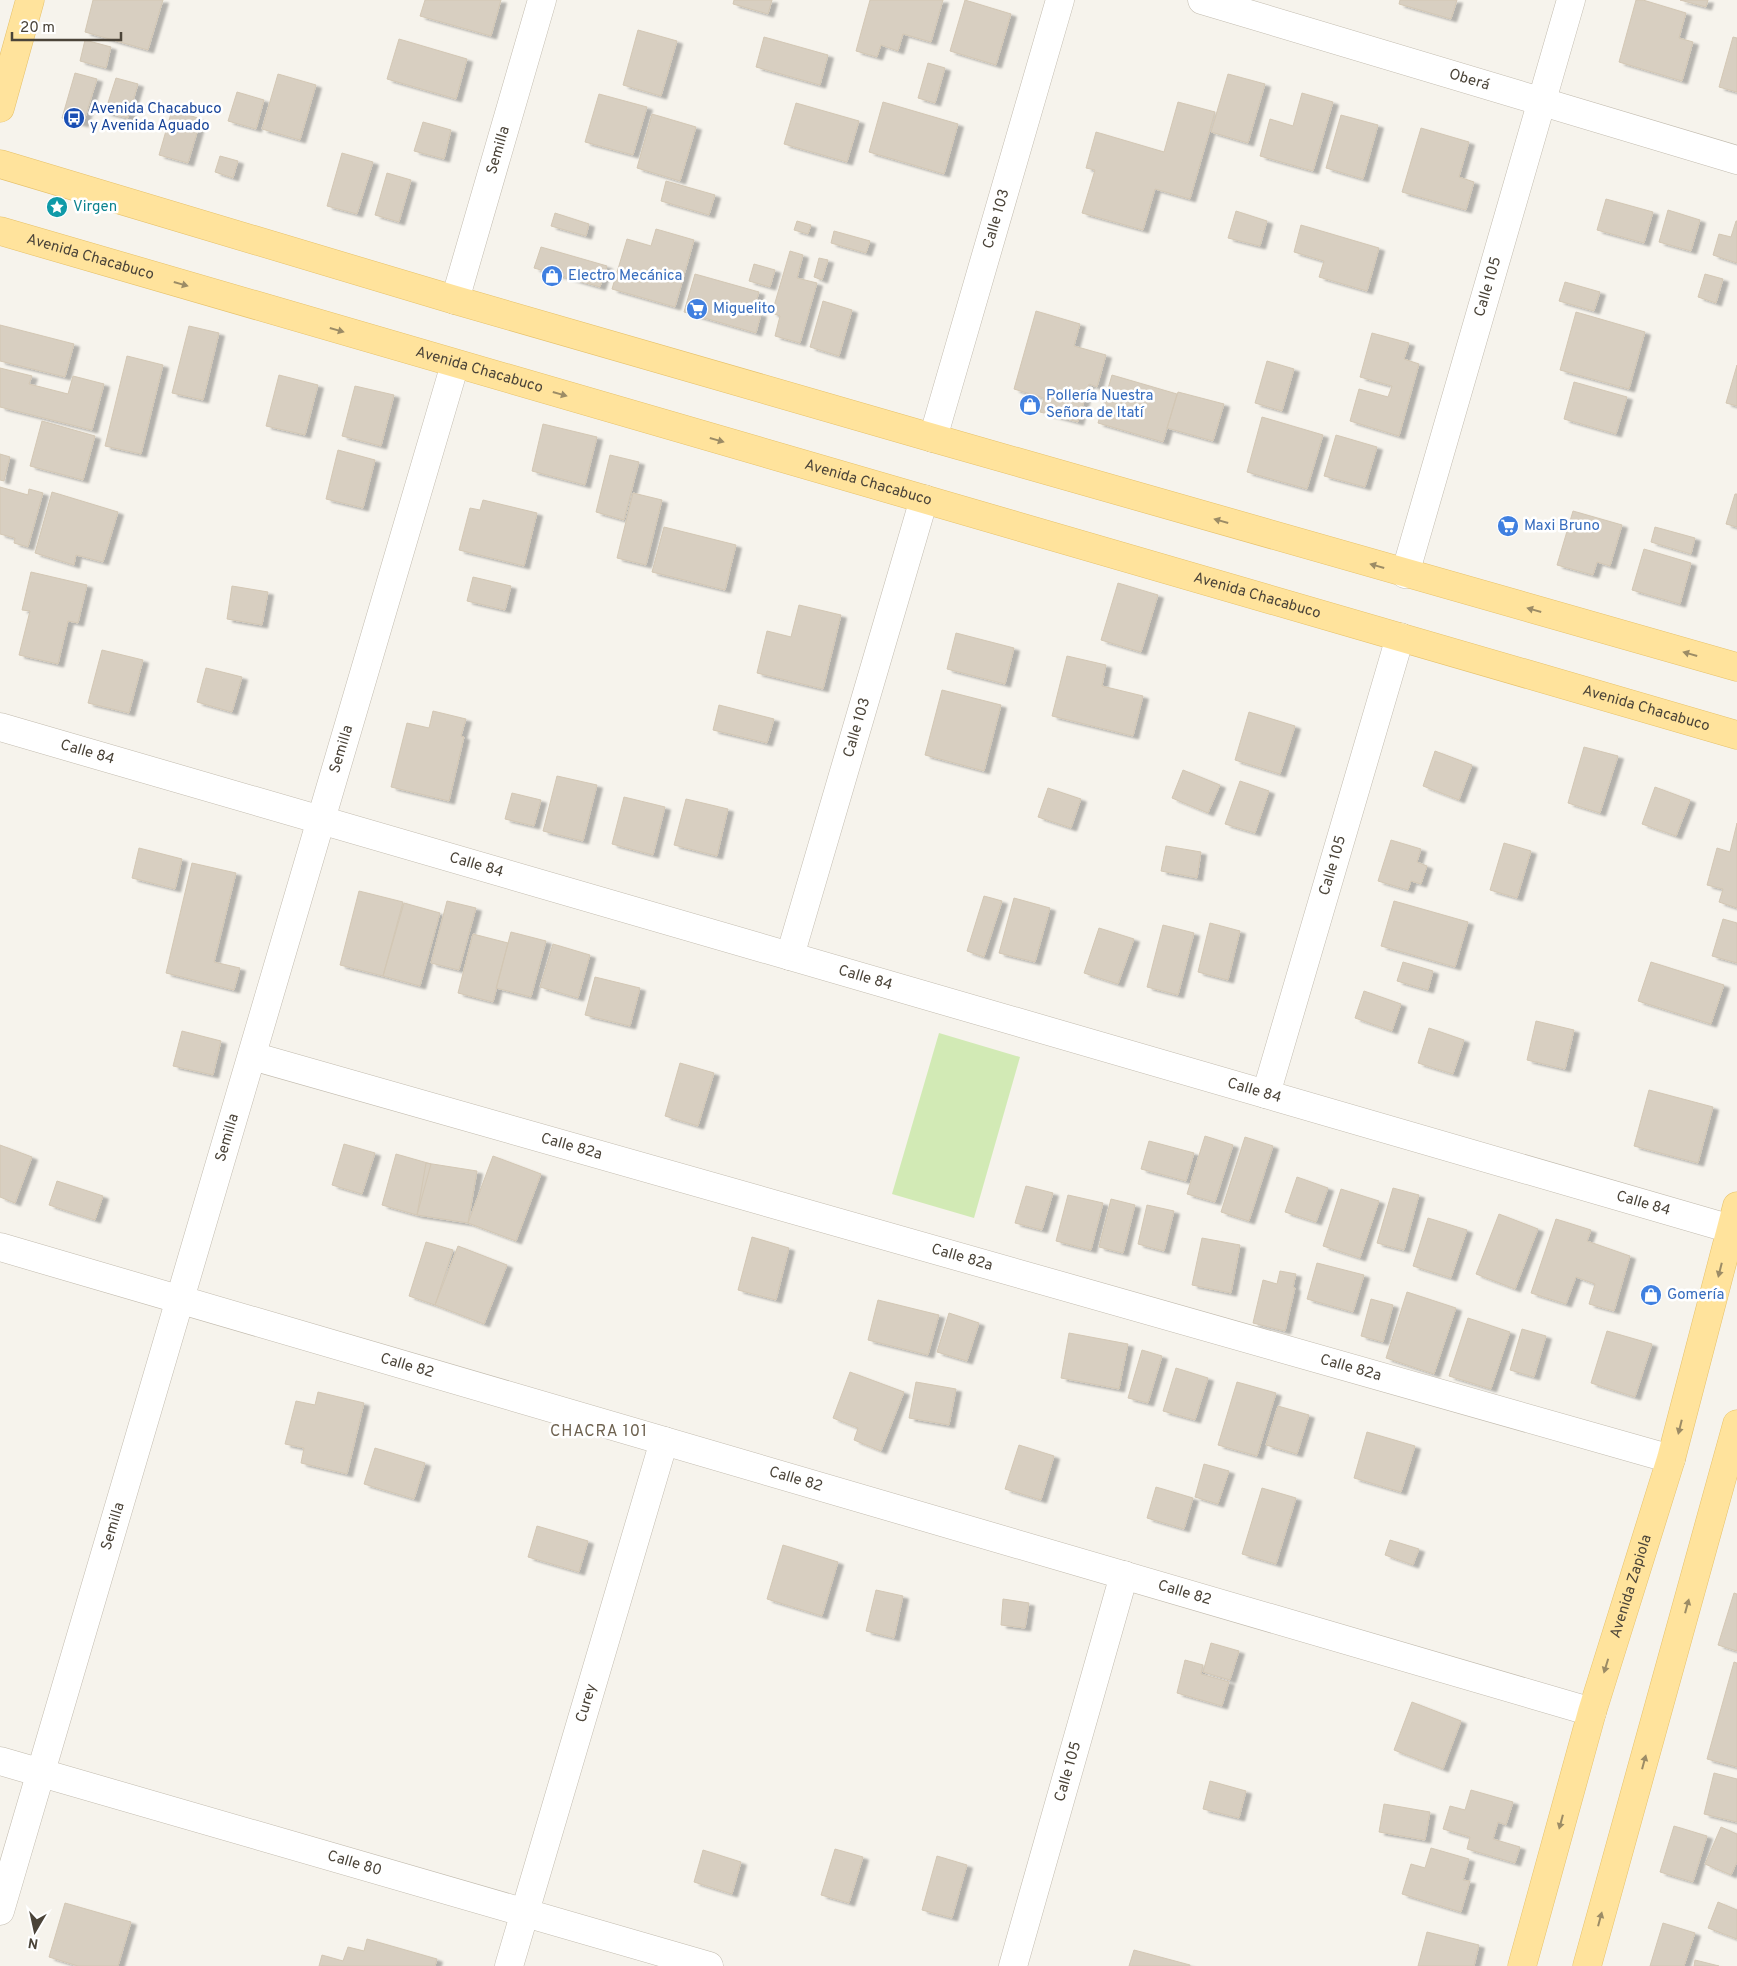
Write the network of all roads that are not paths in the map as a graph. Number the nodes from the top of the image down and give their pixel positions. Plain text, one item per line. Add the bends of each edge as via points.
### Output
1 (30, 0) edge
2 (542, 0) edge
3 (1060, 0) edge
4 (1202, 0) edge
5 (1571, 0) edge
6 (1542, 102) junction
7 (0, 108) edge
8 (1737, 160) edge
9 (0, 164) edge
10 (0, 231) edge
11 (455, 300) junction
12 (455, 364) junction
13 (933, 438) junction
14 (924, 499) junction
15 (1405, 574) junction
16 (1400, 637) junction
17 (1737, 667) edge
18 (0, 727) edge
19 (1737, 735) edge
20 (321, 820) junction
21 (790, 956) junction
22 (252, 1056) junction
23 (1266, 1094) junction
24 (1734, 1217) edge
25 (0, 1247) edge
26 (180, 1300) junction
27 (1737, 1424) edge
28 (664, 1441) junction
29 (1671, 1460) junction
30 (1124, 1576) junction
31 (1592, 1712) junction
32 (0, 1761) edge
33 (41, 1773) junction
34 (0, 1911) edge
35 (524, 1912) junction
36 (509, 1966) edge
37 (709, 1966) edge
38 (1013, 1966) edge
39 (1522, 1966) edge
40 (1587, 1966) edge

1 - 7 main road
2 - 11 street, Semilla
3 - 13 street, Calle 103
4 - 6 street, Oberá
5 - 6 street, Calle 105
6 - 8 street, Oberá
6 - 15 street, Calle 105
9 - 11 main road
10 -> 12 main road, Avenida Chacabuco
11 - 13 main road
12 -> 14 main road, Avenida Chacabuco
12 - 20 street, Semilla
15 -> 13 main road
14 - 16 main road, Avenida Chacabuco
14 - 21 street, Calle 103
17 -> 15 main road
16 - 19 main road, Avenida Chacabuco
16 - 23 street, Calle 105
18 - 20 street, Calle 84
20 - 21 street, Calle 84
20 - 22 street, Semilla
21 - 23 street, Calle 84
22 - 26 street, Semilla
22 - 29 street, Calle 82a
23 - 24 street, Calle 84
24 -> 29 main road, Avenida Zapiola
25 - 26 street, Calle 82
26 - 28 street, Calle 82
26 - 33 street, Semilla
40 -> 27 main road
28 - 30 street, Calle 82
28 - 35 street, Curey
29 -> 31 main road, Avenida Zapiola
30 - 31 street, Calle 82
30 - 38 street, Calle 105
31 -> 39 main road, Avenida Zapiola
32 - 33 street, Calle 80
33 - 34 street, Semilla
33 - 35 street, Calle 80
35 - 36 street, Curey
35 - 37 street, Calle 80

